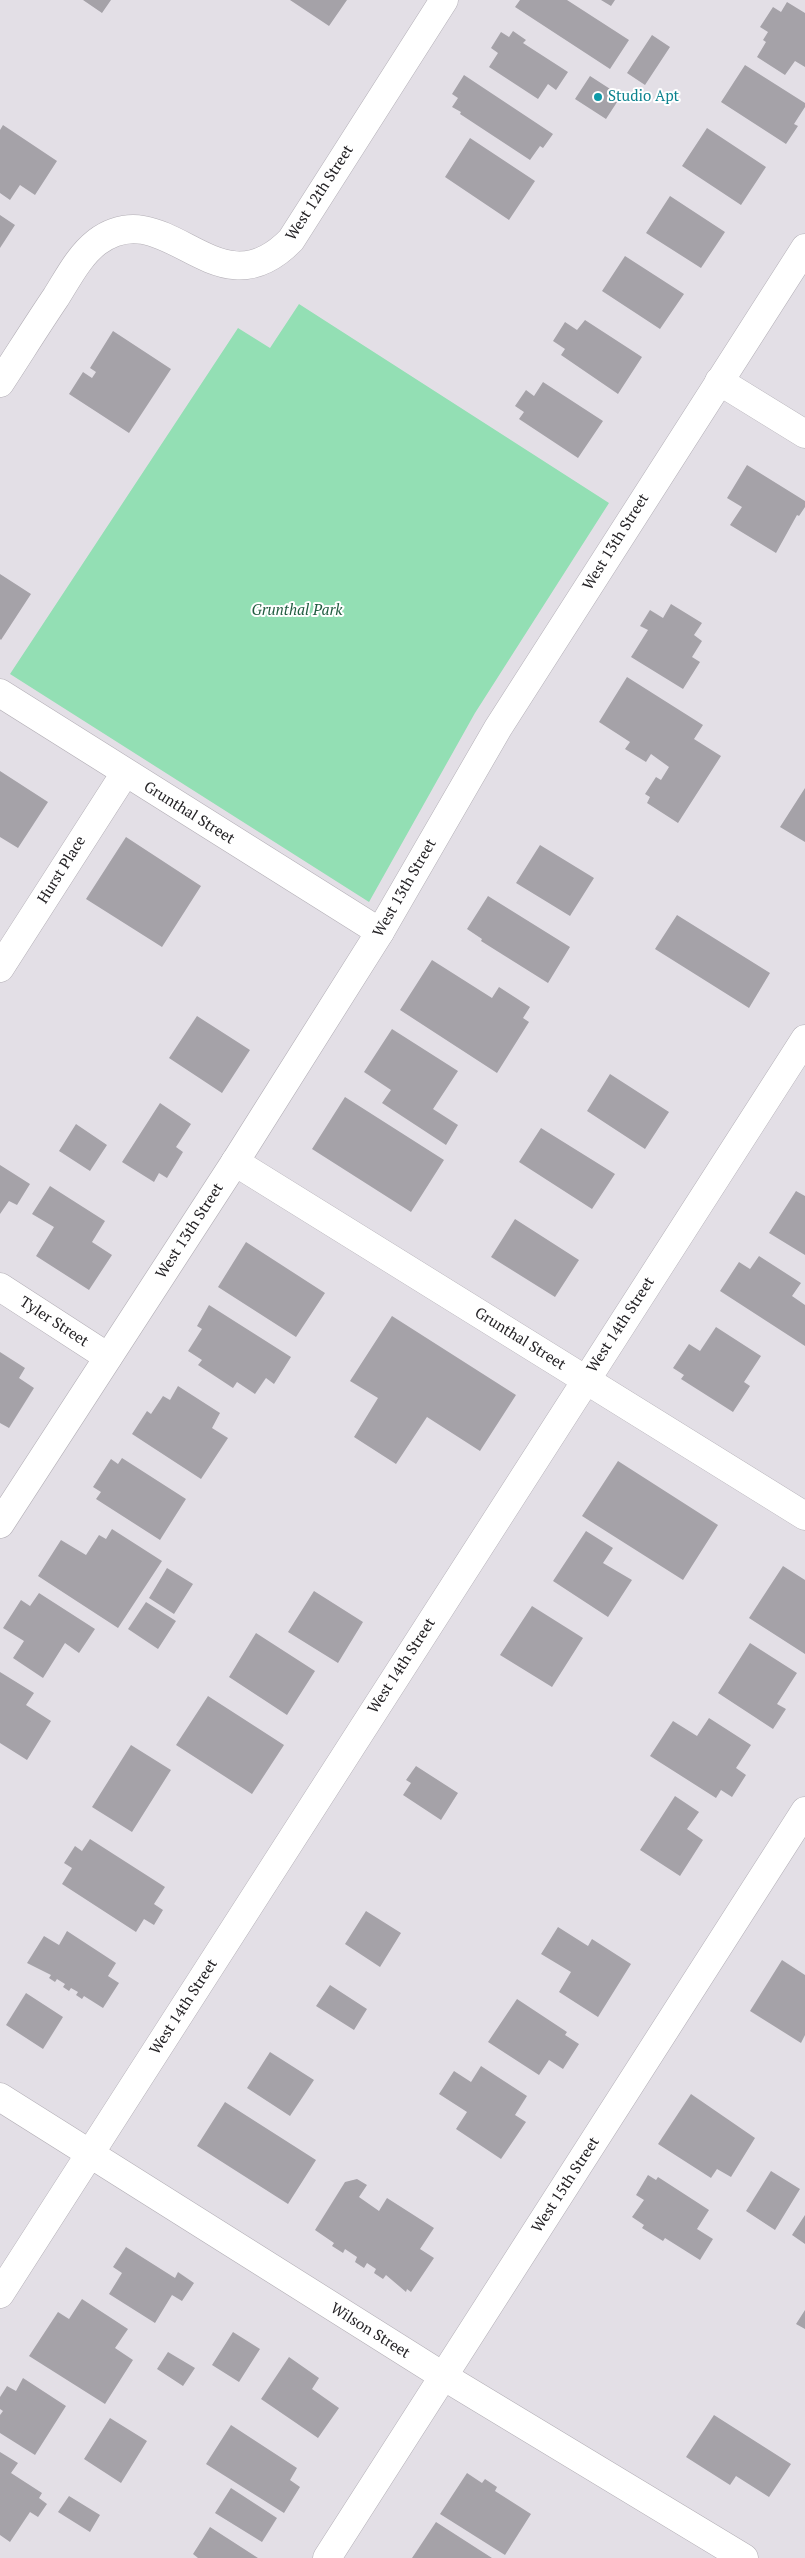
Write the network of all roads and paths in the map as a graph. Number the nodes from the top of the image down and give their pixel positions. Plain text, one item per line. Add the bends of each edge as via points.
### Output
1 (444, 0) edge
2 (805, 248) edge
3 (719, 381) junction
4 (0, 383) edge
5 (805, 434) edge
6 (0, 693) edge
7 (125, 772) junction
8 (380, 932) junction
9 (0, 968) edge
10 (805, 1039) edge
11 (235, 1162) junction
12 (0, 1287) edge
13 (108, 1356) junction
14 (585, 1380) junction
15 (805, 1516) edge
16 (0, 1524) edge
17 (805, 1811) edge
18 (0, 2097) edge
19 (90, 2154) junction
20 (0, 2294) edge
21 (443, 2376) junction
22 (327, 2558) edge
23 (744, 2558) edge

1 - 4 street, West 12th Street via 291,240 276,255 256,264 234,267 147,231 119,230 97,243 78,263
2 - 3 street, West 13th Street
3 - 5 street
3 - 8 street, West 13th Street via 498,728
6 - 7 street, Grunthal Street
7 - 8 street, Grunthal Street
7 - 9 street, Hurst Place
8 - 11 street, West 13th Street
10 - 14 street, West 14th Street
11 - 13 street, West 13th Street
11 - 14 street, Grunthal Street
12 - 13 street, Tyler Street
13 - 16 street, West 13th Street
14 - 15 street, Grunthal Street
14 - 19 street, West 14th Street
17 - 21 street, West 15th Street
18 - 19 street, Wilson Street
19 - 20 street, West 14th Street
19 - 21 street, Wilson Street
21 - 22 street, West 15th Street
21 - 23 street, Wilson Street

